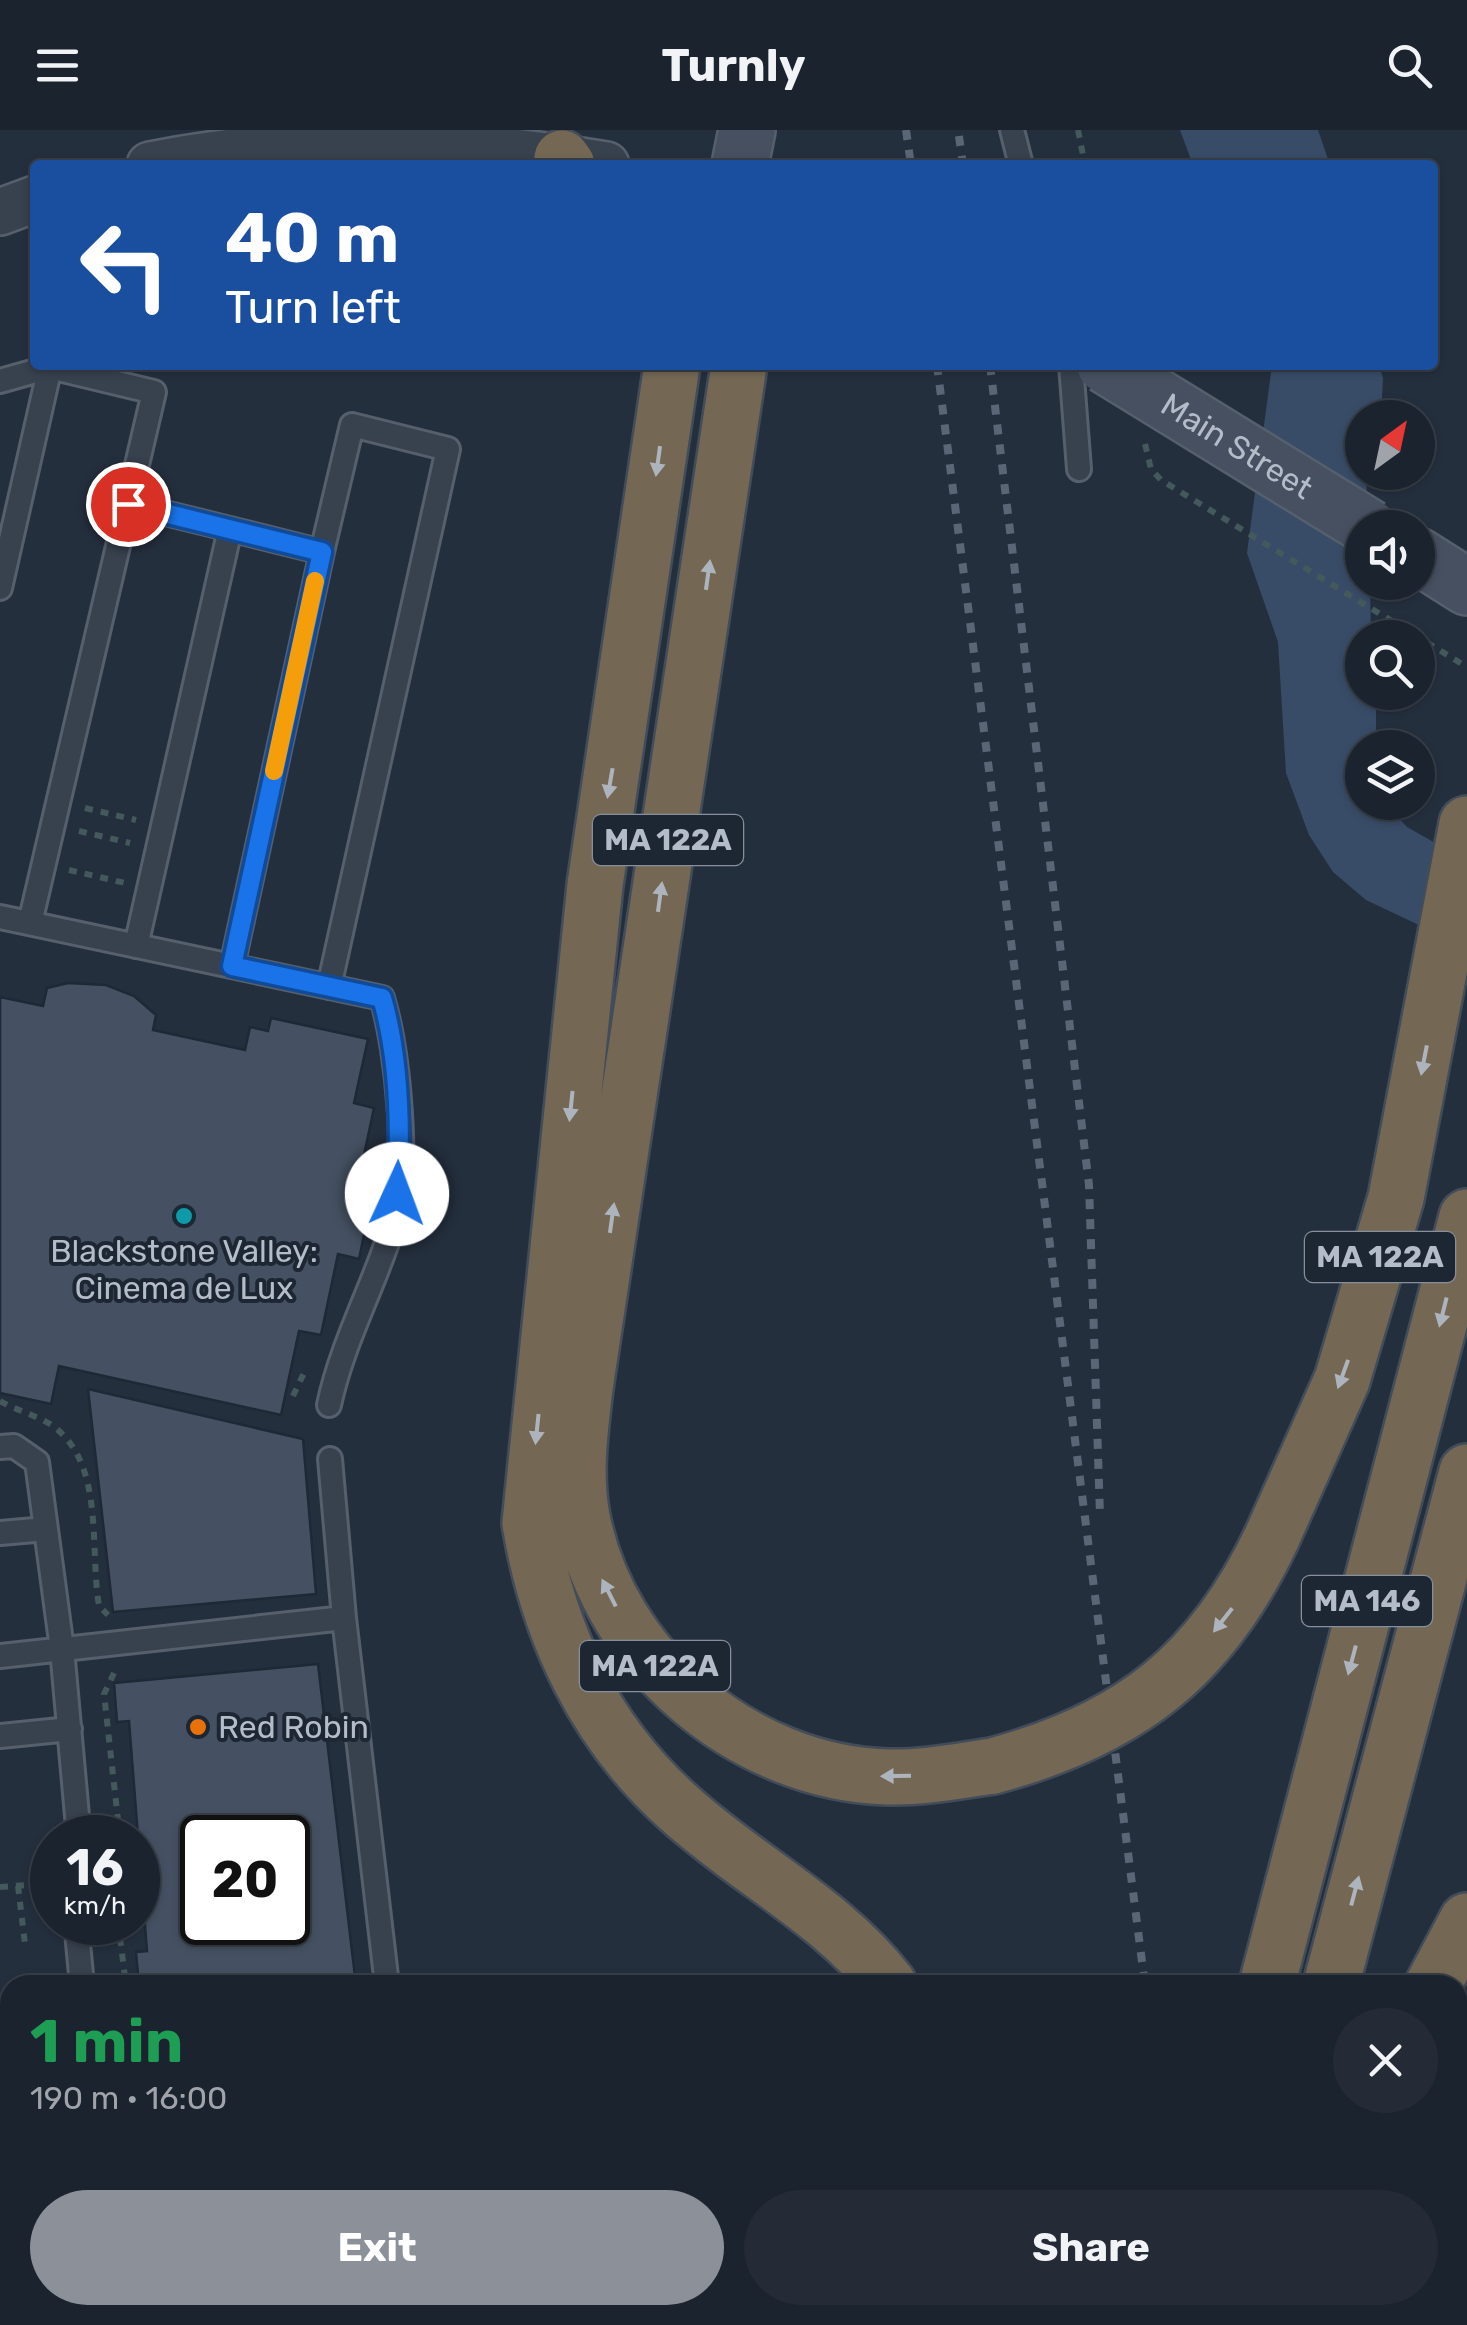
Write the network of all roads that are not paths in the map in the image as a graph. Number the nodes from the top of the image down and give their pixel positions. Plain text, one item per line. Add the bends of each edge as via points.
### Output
1 (746, 130) edge
2 (1012, 130) edge
3 (182, 160) edge
4 (555, 160) edge
5 (741, 160) edge
6 (1020, 160) edge
7 (30, 201) edge
8 (0, 212) edge
9 (42, 370) edge
10 (50, 370) edge
11 (59, 370) edge
12 (671, 370) edge
13 (738, 370) edge
14 (1071, 370) edge
15 (1113, 370) edge
16 (0, 381) edge
17 (1079, 469) dead end
18 (128, 504) junction
19 (1345, 513) edge
20 (230, 529) junction
21 (322, 552) junction
22 (1435, 567) edge
23 (1467, 587) edge
24 (0, 588) edge
25 (1467, 824) edge
26 (0, 917) edge
27 (30, 924) junction
28 (136, 946) junction
29 (232, 966) junction
30 (329, 987) junction
31 (1467, 1217) edge
32 (329, 1405) dead end
33 (0, 1448) edge
34 (330, 1458) dead end
35 (1467, 1472) edge
36 (46, 1529) junction
37 (0, 1533) edge
38 (344, 1618) junction
39 (62, 1649) junction
40 (0, 1656) edge
41 (70, 1729) junction
42 (0, 1736) edge
43 (78, 1815) edge
44 (1463, 1927) edge
45 (78, 1945) edge
46 (81, 1975) edge
47 (385, 1975) edge
48 (880, 1975) edge
49 (1270, 1975) edge
50 (1334, 1975) edge
51 (1438, 1975) edge

1 - 5 main road
2 - 6 lane
3 - 4 street via 340,142
7 - 8 street
9 - 16 lane
10 - 24 lane
11 - 18 lane via 154,392
12 -> 48 highway via 595,885 530,1523 541,1588 574,1668 621,1749 680,1810 822,1916
25 -> 13 highway, MA 122A, bridge via 1396,1198 1368,1298 1342,1380 1272,1537 1226,1616 1141,1704 1091,1734 993,1766 886,1777 829,1770 763,1749 658,1669 625,1625 582,1516 577,1452
14 - 17 lane
15 - 19 main road, Main Street, bridge
18 - 20 lane
18 - 27 lane
20 - 21 lane
20 - 28 lane
21 - 29 lane
21 - 30 lane via 352,425 448,449
22 - 23 main road
26 - 27 lane
27 - 28 lane
28 - 29 lane
29 - 30 lane
30 - 32 lane via 382,998 394,1062 398,1169 395,1220
31 -> 49 highway, MA 146
33 - 36 lane via 14,1446 37,1462
34 - 38 lane
50 -> 35 highway, MA 146
36 - 37 lane
36 - 39 lane
38 - 39 lane
38 - 47 lane
39 - 40 lane
39 - 41 lane
41 - 42 lane
41 - 43 lane
44 - 51 highway
45 - 46 lane

